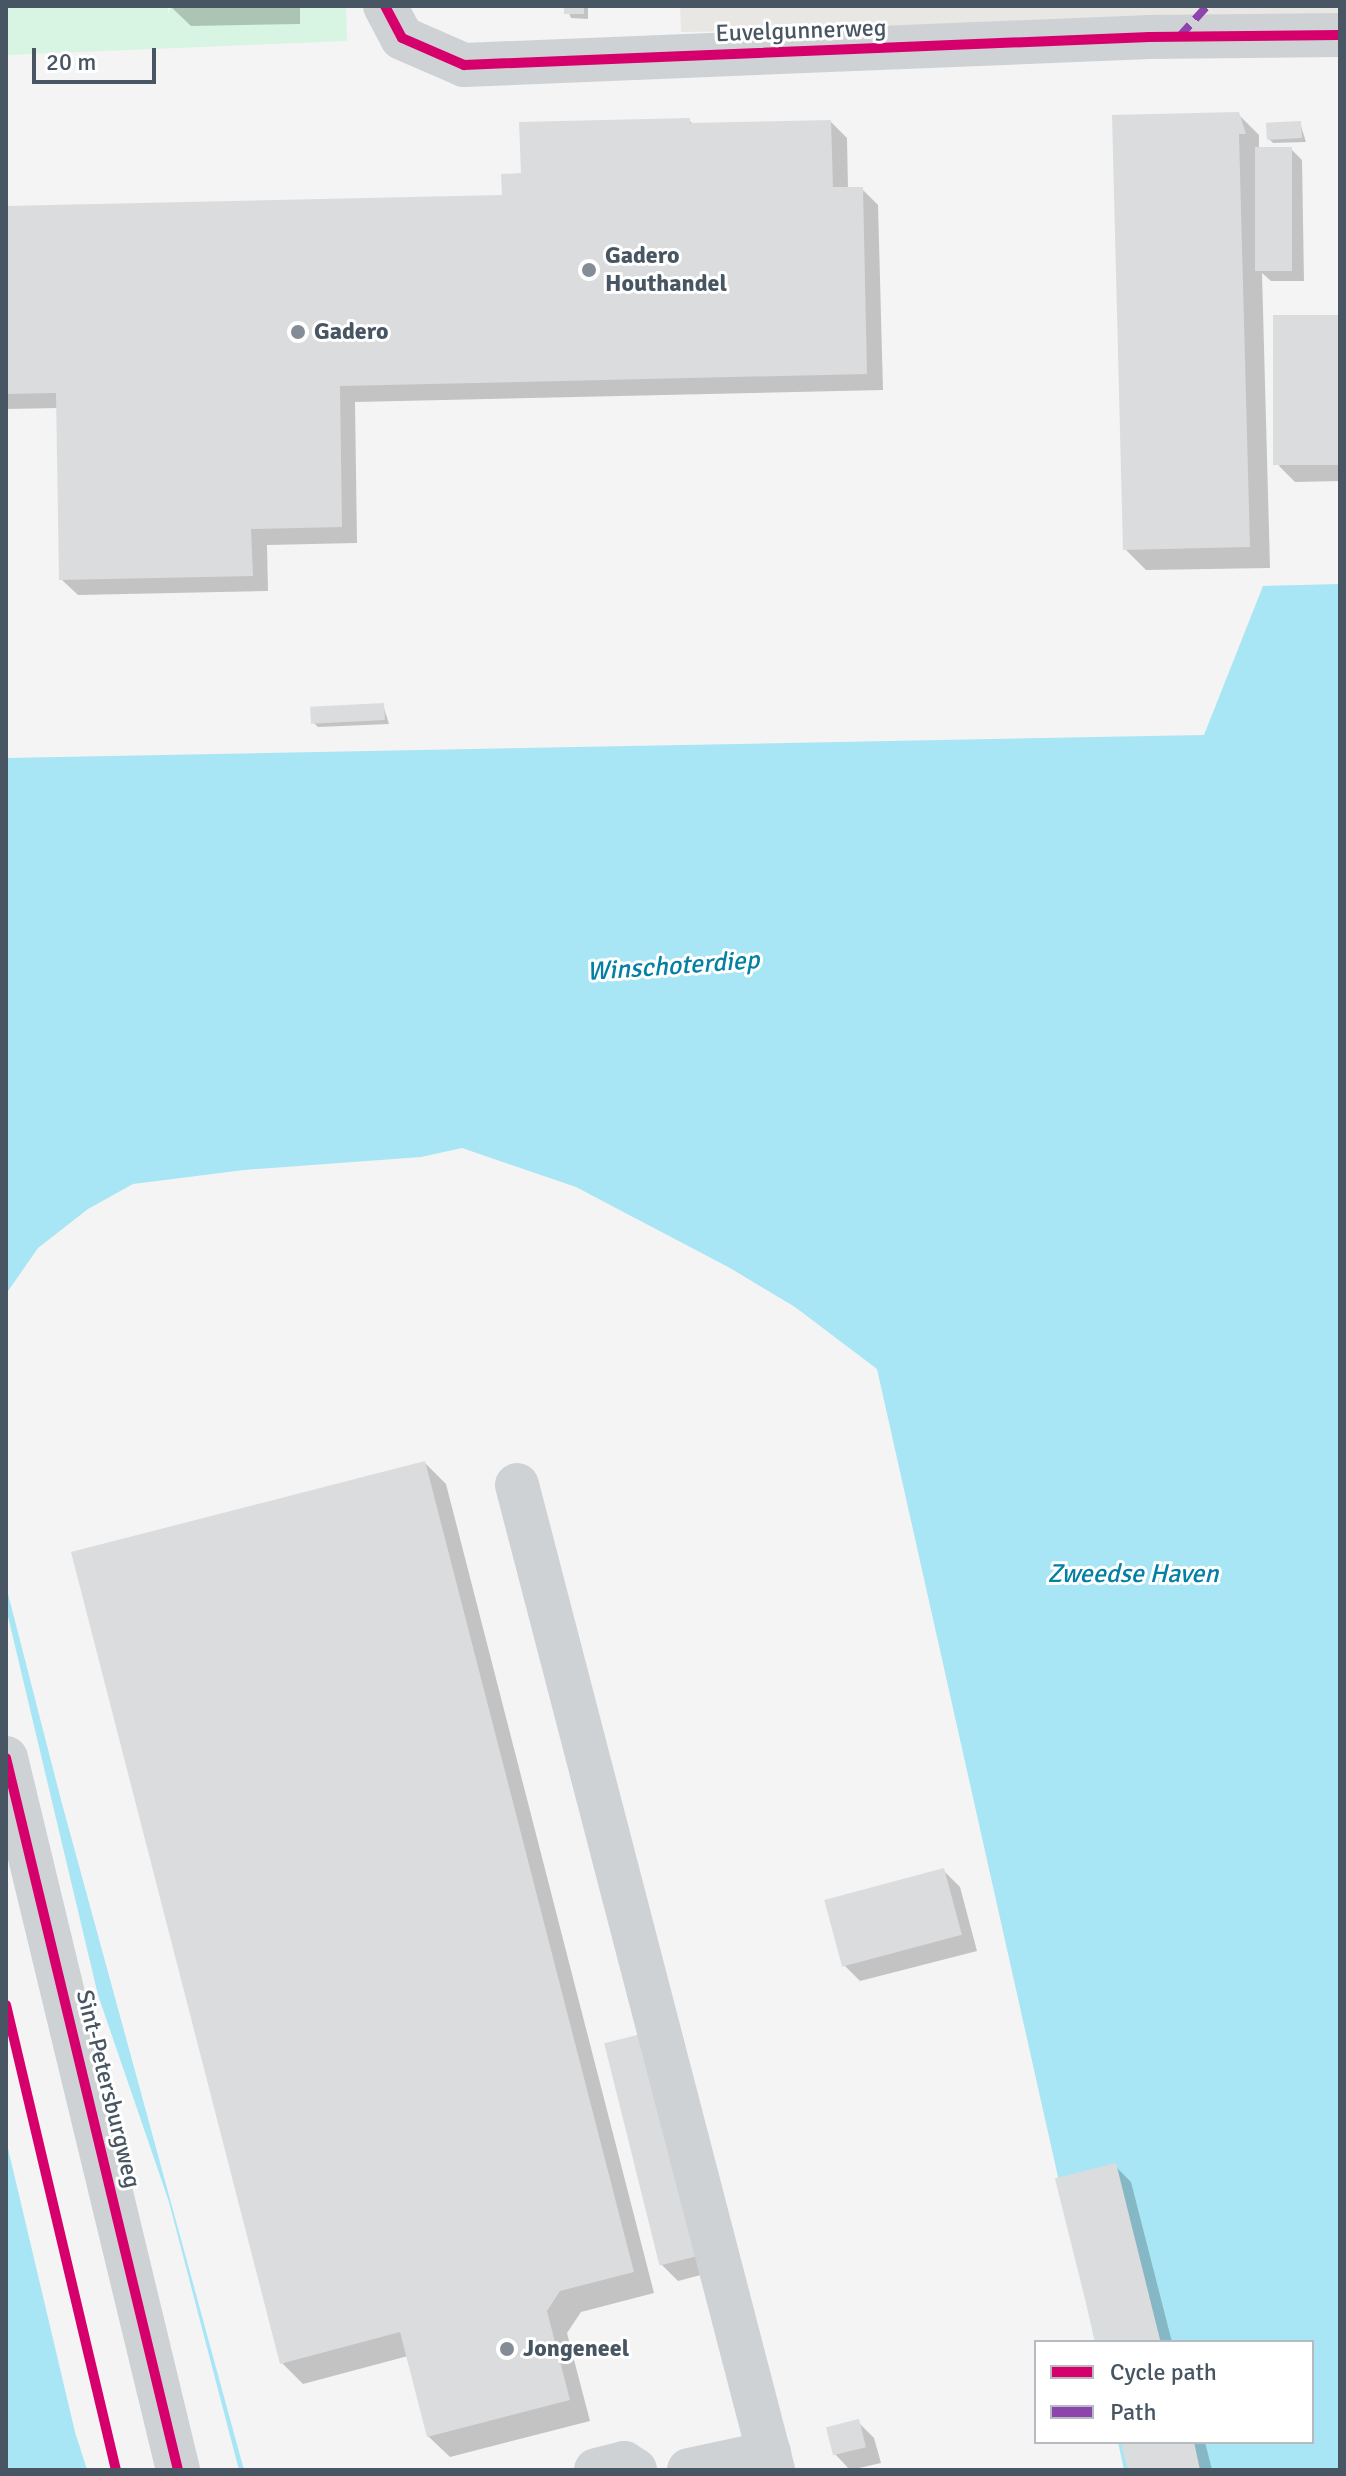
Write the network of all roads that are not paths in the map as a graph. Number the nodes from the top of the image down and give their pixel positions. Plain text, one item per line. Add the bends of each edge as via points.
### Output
1 (385, 6) edge
2 (1340, 35) edge
3 (517, 1485) dead end
4 (6, 1758) edge
5 (767, 2446) edge
6 (174, 2450) edge
7 (186, 2470) edge
8 (596, 2470) edge
9 (635, 2470) edge
10 (689, 2470) edge

1 - 2 street, Euvelgunnerweg via 402,38 464,65 1149,37
3 - 5 street
4 - 6 street, Sint-Petersburgweg
5 - 10 street
6 - 7 street, Sint-Petersburgweg
8 - 9 street via 624,2463

